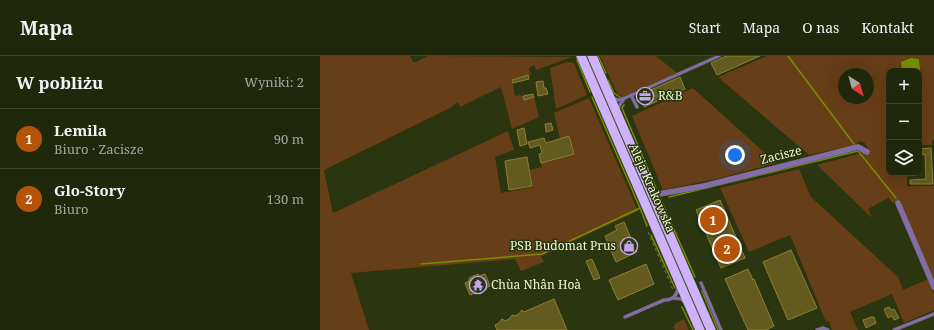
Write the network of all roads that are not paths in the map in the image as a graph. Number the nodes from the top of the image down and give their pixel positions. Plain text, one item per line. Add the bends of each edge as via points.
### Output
1 (581, 56) edge
2 (592, 56) edge
3 (719, 56) edge
4 (631, 95) junction
5 (609, 96) junction
6 (625, 98) junction
7 (637, 107) dead end
8 (620, 121) junction
9 (867, 152) dead end
10 (653, 195) junction
11 (898, 203) dead end
12 (679, 280) junction
13 (701, 283) dead end
14 (934, 287) edge
15 (673, 298) junction
16 (691, 308) junction
17 (934, 314) edge
18 (625, 317) dead end
19 (700, 330) edge
20 (711, 330) edge
21 (722, 330) edge
22 (817, 330) edge
23 (828, 330) edge
24 (894, 330) edge

1 - 12 main road, Aleja Krakowska
2 - 5 main road, Aleja Krakowska
3 - 4 lane
4 - 6 lane
4 - 7 lane
5 - 6 lane via 618,100
5 - 8 main road, Aleja Krakowska
6 - 8 lane via 618,109
8 - 10 main road, Aleja Krakowska
9 - 10 street, Zacisze via 858,147 704,186
10 - 20 main road, Aleja Krakowska
11 - 14 street
12 - 15 lane via 678,293
12 - 16 main road, Aleja Krakowska
13 - 21 lane
15 - 16 lane via 681,299
15 - 18 lane
16 - 19 main road, Aleja Krakowska
17 - 24 lane
22 - 23 lane

